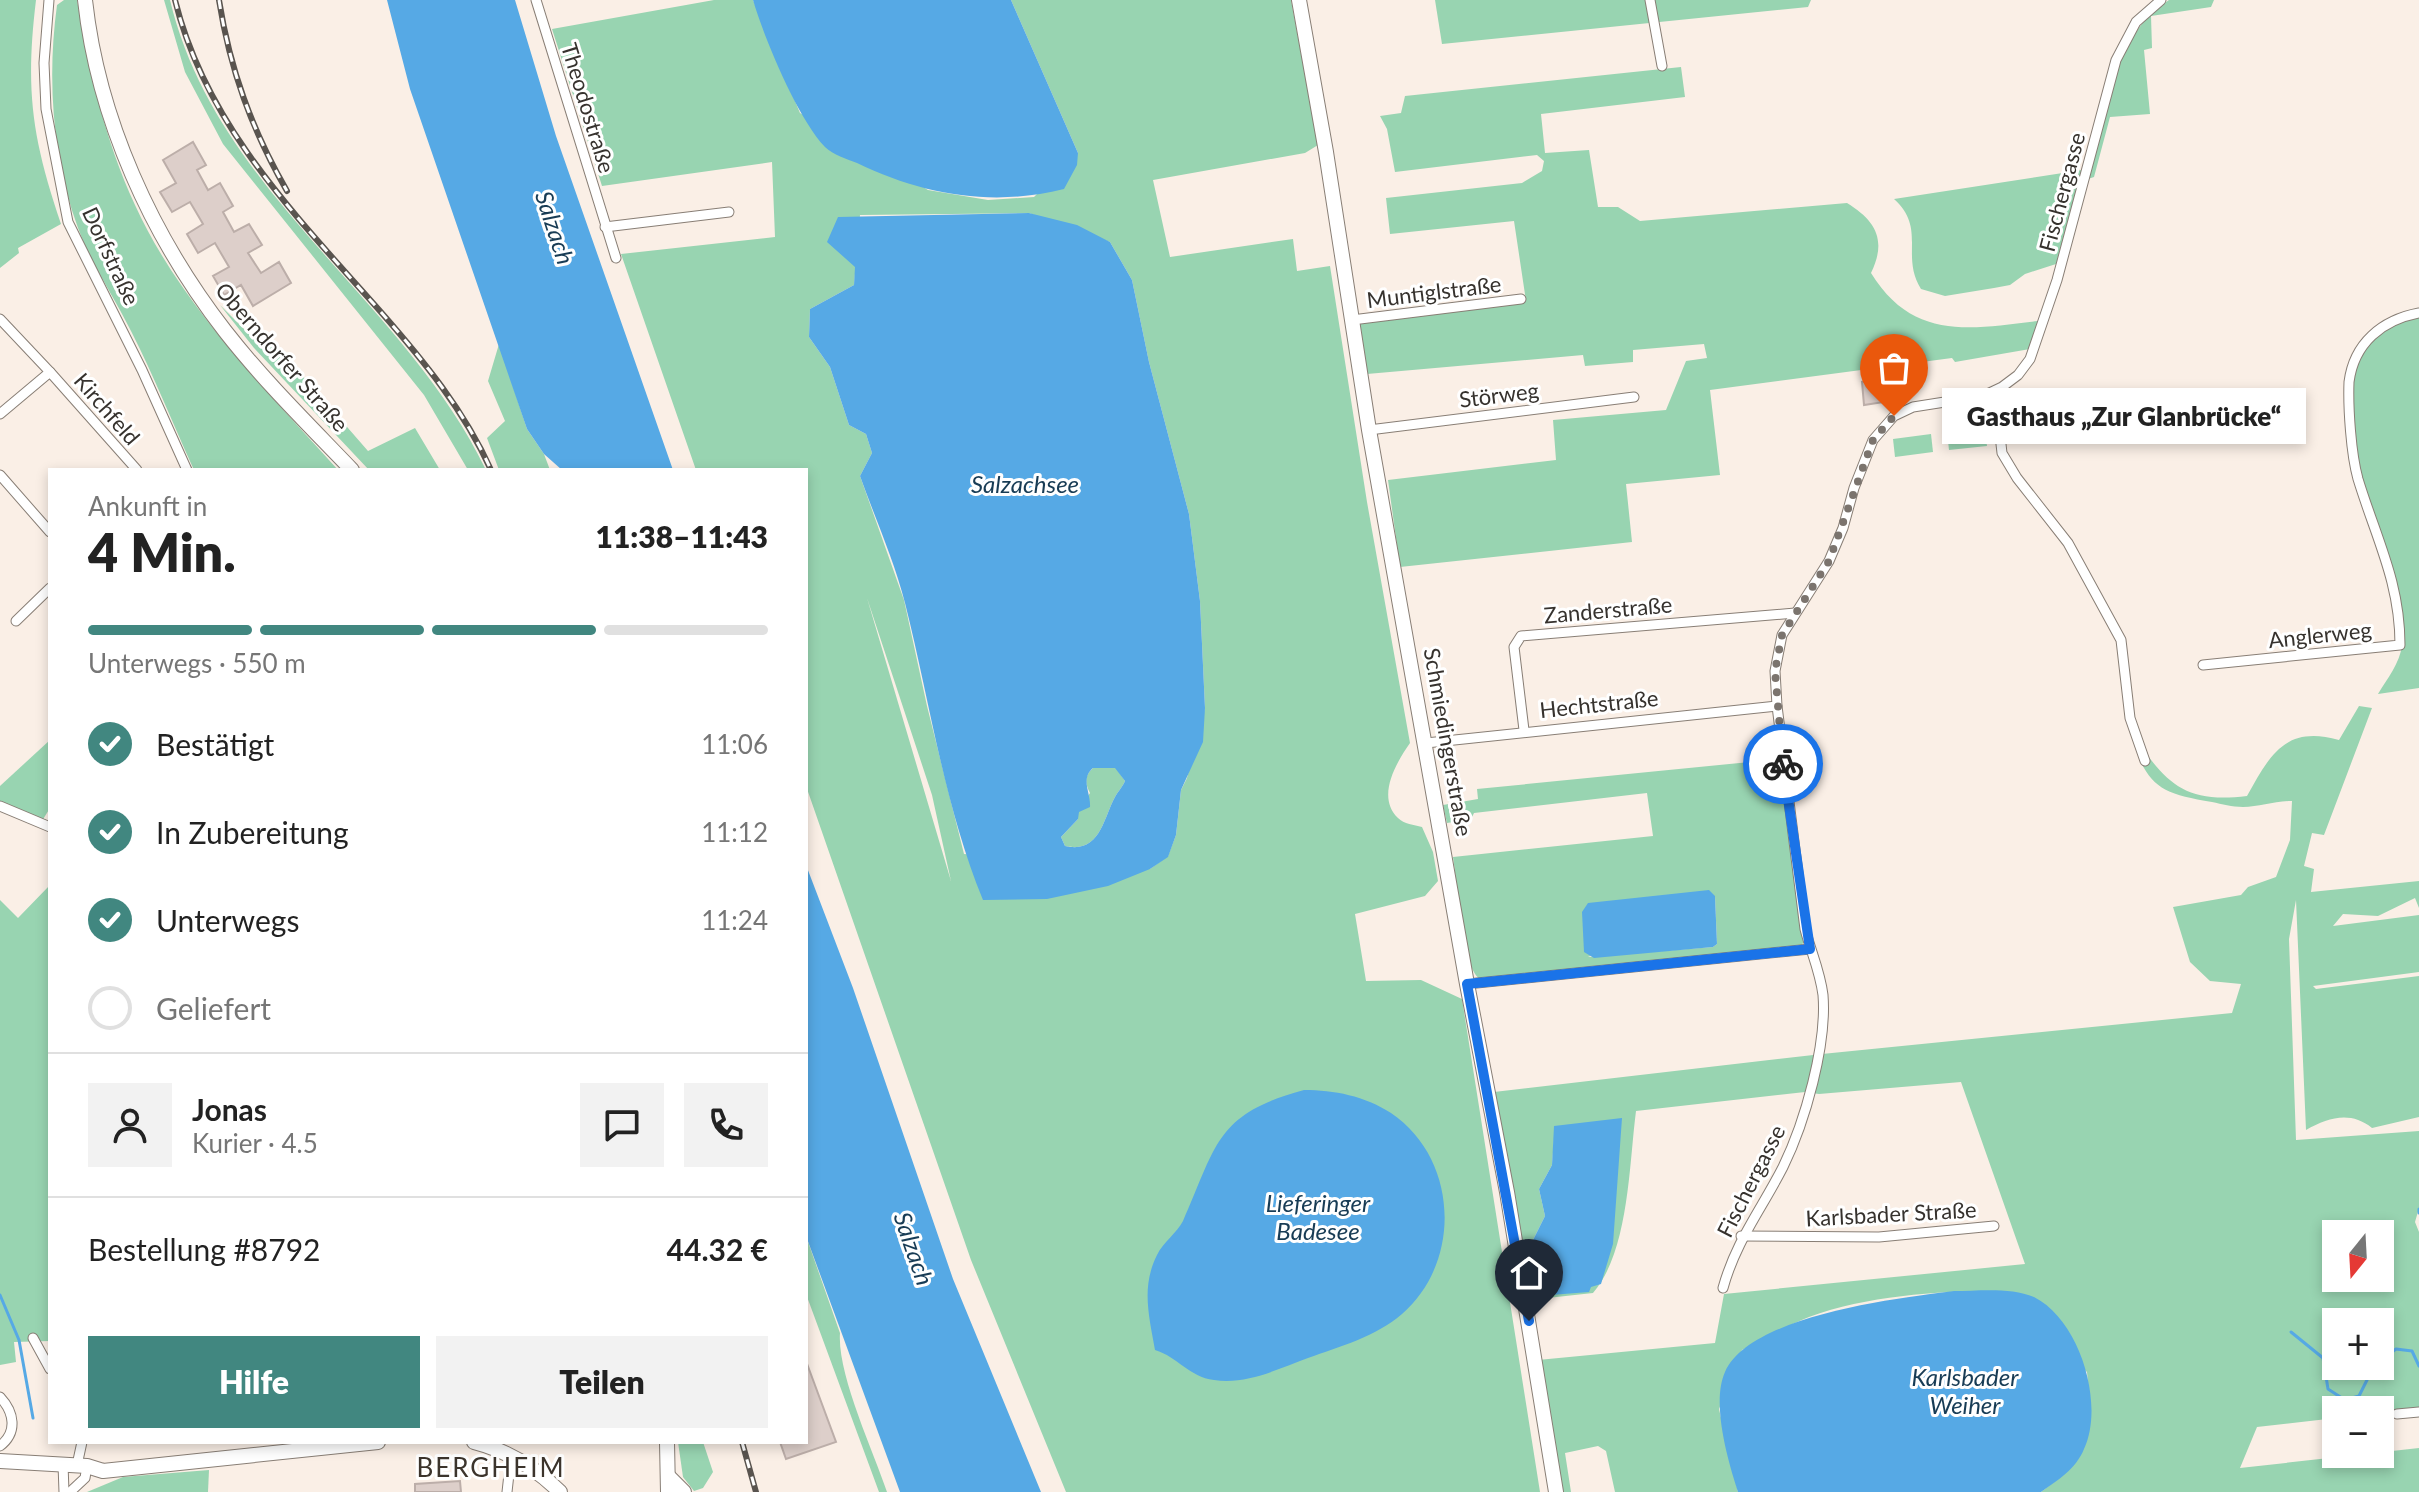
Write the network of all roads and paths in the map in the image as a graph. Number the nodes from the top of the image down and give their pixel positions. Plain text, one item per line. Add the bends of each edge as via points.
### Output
1 (49, 0) edge
2 (85, 0) edge
3 (536, 0) edge
4 (1299, 0) edge
5 (1650, 0) edge
6 (2161, 0) edge
7 (1662, 66) dead end
8 (729, 212) dead end
9 (605, 227) junction
10 (616, 258) dead end
11 (1521, 299) dead end
12 (2419, 313) edge
13 (1352, 320) junction
14 (2, 323) edge
15 (50, 372) junction
16 (1995, 391) junction
17 (1634, 397) dead end
18 (0, 414) edge
19 (1369, 430) junction
20 (135, 468) edge
21 (186, 468) edge
22 (350, 468) edge
23 (0, 475) edge
24 (48, 530) edge
25 (48, 590) edge
26 (1795, 613) junction
27 (16, 621) dead end
28 (2203, 665) dead end
29 (1777, 706) junction
30 (1524, 730) junction
31 (1426, 743) junction
32 (2145, 761) dead end
33 (0, 806) edge
34 (48, 826) edge
35 (1810, 949) junction
36 (1467, 984) junction
37 (1994, 1226) dead end
38 (1741, 1236) junction
39 (1723, 1288) dead end
40 (33, 1338) dead end
41 (48, 1365) edge
42 (0, 1397) edge
43 (2419, 1412) edge
44 (2397, 1414) dead end
45 (81, 1444) edge
46 (357, 1444) edge
47 (479, 1444) edge
48 (667, 1444) edge
49 (0, 1446) edge
50 (516, 1458) junction
51 (0, 1461) edge
52 (76, 1465) junction
53 (668, 1476) junction
54 (64, 1492) edge
55 (70, 1492) edge
56 (507, 1492) edge
57 (560, 1492) edge
58 (668, 1492) edge
59 (684, 1492) edge
60 (1556, 1492) edge

1 - 21 street, Dorfstraße via 46,109 68,222
2 - 22 street, Oberndorfer Straße via 116,130 160,231 225,331
3 - 9 street, Theodostraße
4 - 13 street, Schmiedingerstraße
5 - 7 street
6 - 16 street, Fischergasse via 2136,22 2116,60 2057,280 2030,359
8 - 9 street
9 - 10 street, Theodostraße
11 - 13 street, Muntiglstraße
12 - 28 street, Anglerweg via 2381,326 2368,338 2349,382 2357,476 2388,558 2400,645
13 - 19 street, Schmiedingerstraße
14 - 15 street, Kirchfeld
15 - 18 street, Kirchfeld
15 - 20 street, Kirchfeld
16 - 26 street, Fischergasse via 1913,407 1883,426 1866,455 1829,561
16 - 32 street via 2002,453 2057,527 2121,640 2130,718
17 - 19 street, Störweg
19 - 31 street, Schmiedingerstraße
23 - 24 street
25 - 27 street
26 - 29 street, Fischergasse via 1776,654
26 - 30 street, Zanderstraße via 1521,636 1514,647
29 - 30 street, Hechtstraße
29 - 35 street, Fischergasse
30 - 31 street, Hechtstraße
31 - 36 street, Schmiedingerstraße
33 - 34 street
35 - 36 street
35 - 38 street, Fischergasse via 1823,996 1805,1114 1783,1167
36 - 60 street, Schmiedingerstraße
37 - 38 street, Karlsbader Straße via 1879,1237
38 - 39 street, Fischergasse
40 - 41 street
42 - 49 street via 13,1421
43 - 44 street
45 - 52 street
46 - 52 street via 145,1464
47 - 50 street
48 - 53 street
50 - 56 street
50 - 57 street
51 - 52 street
52 - 54 street
52 - 55 street via 85,1478
53 - 58 street
53 - 59 street

